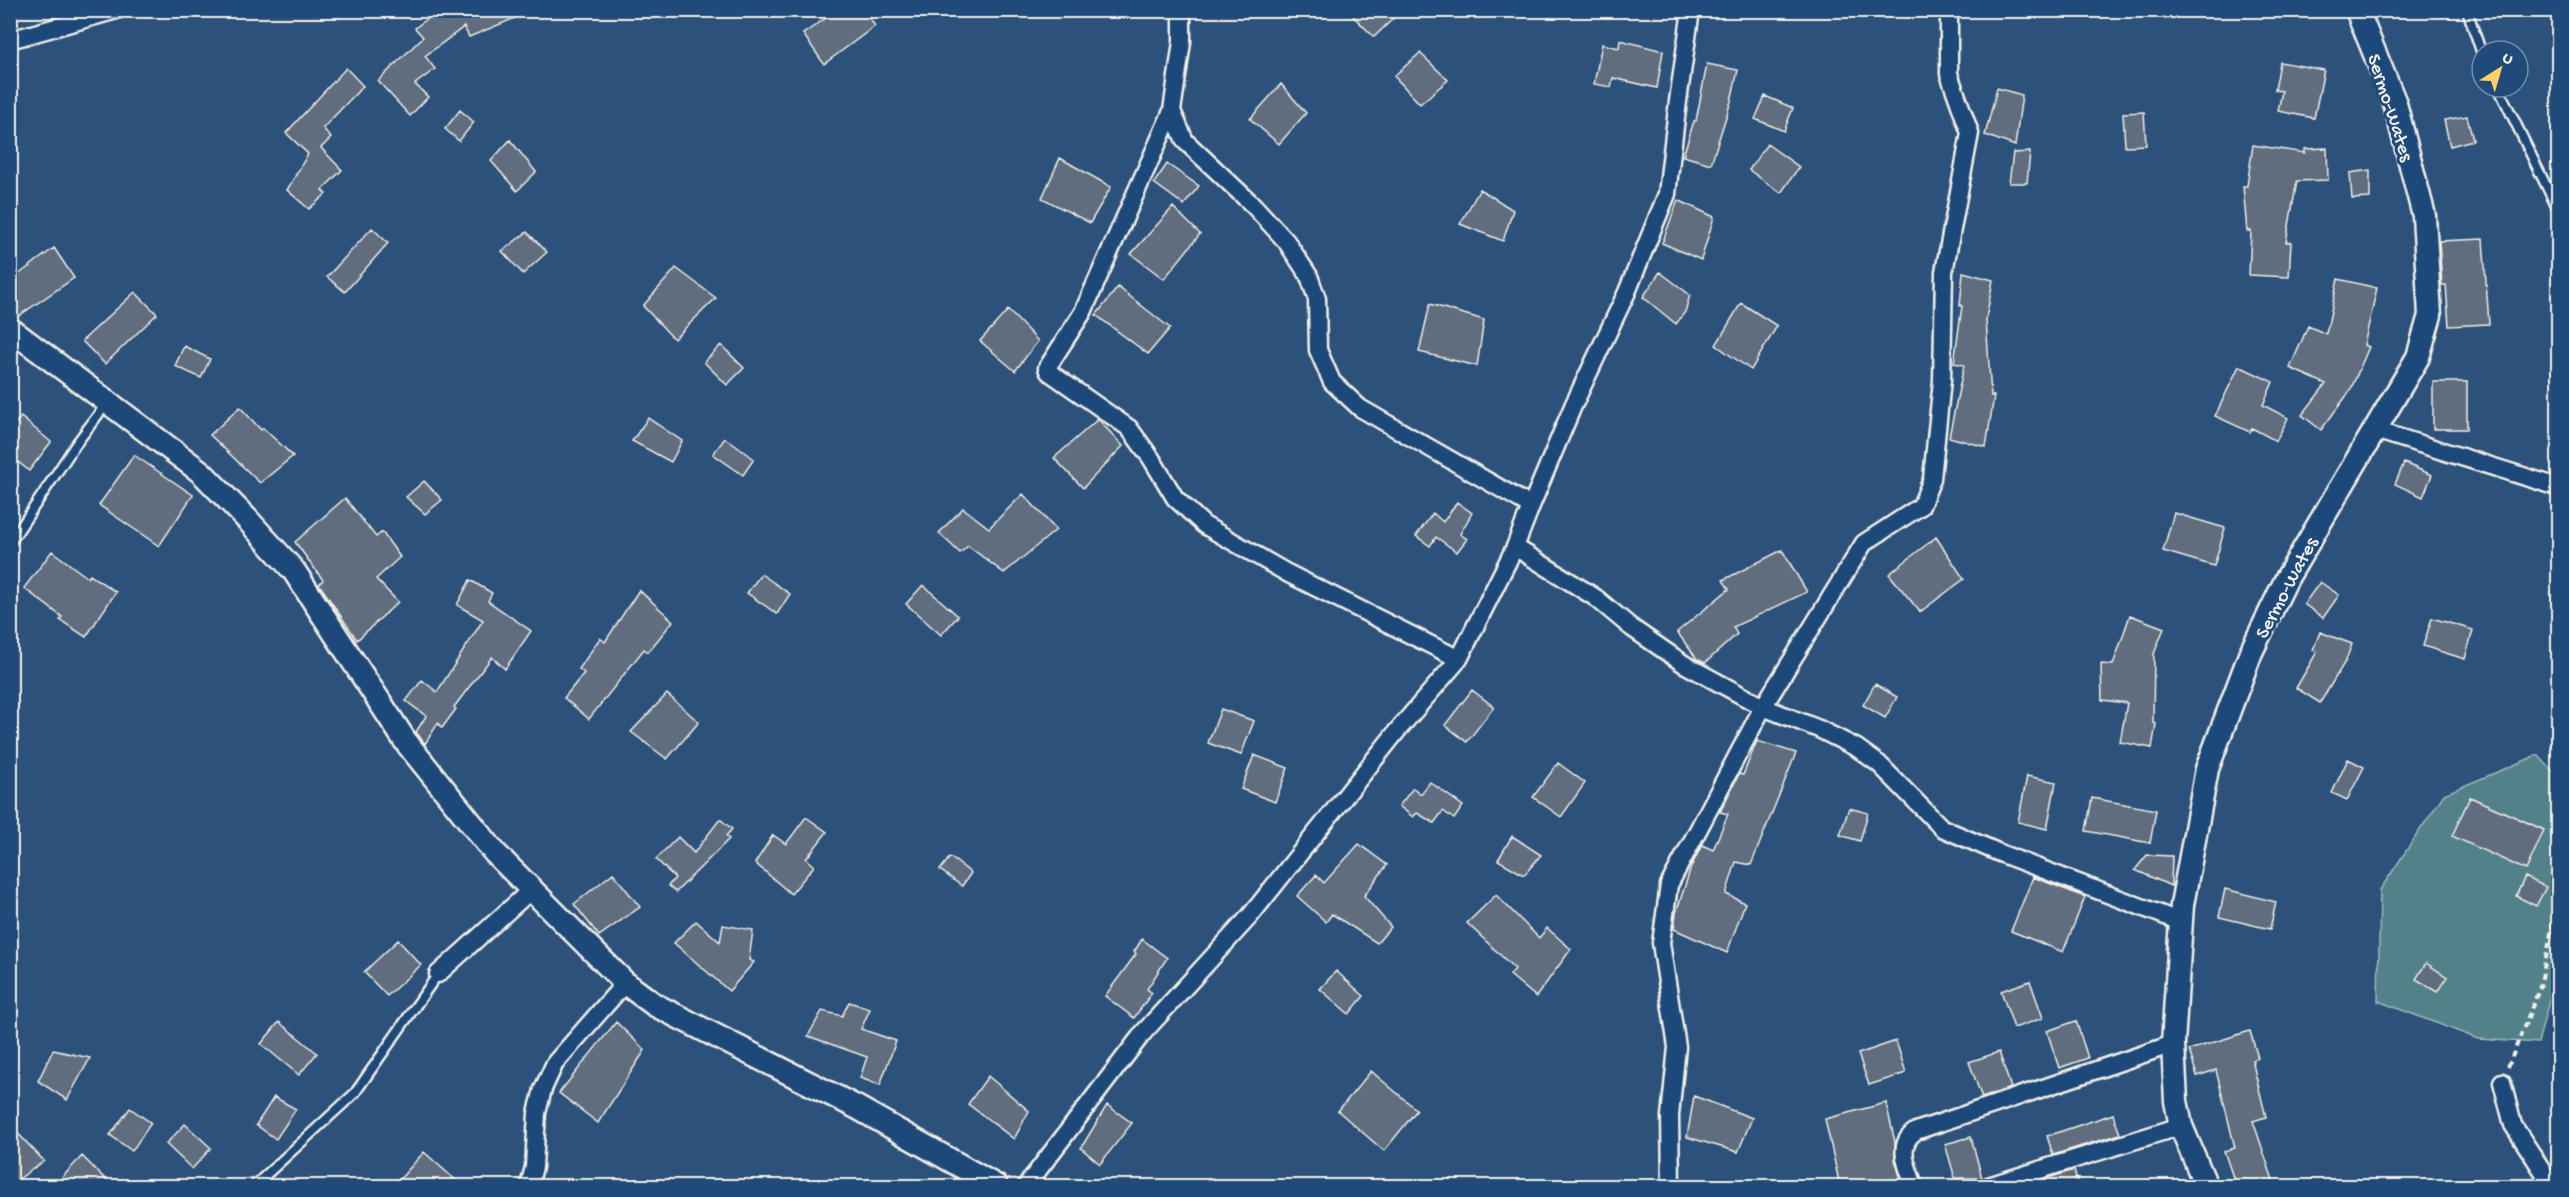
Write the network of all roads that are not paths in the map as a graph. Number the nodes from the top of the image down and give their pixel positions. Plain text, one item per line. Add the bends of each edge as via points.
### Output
1 (117, 10) edge
2 (1182, 10) edge
3 (1691, 10) edge
4 (1949, 10) edge
5 (2358, 10) edge
6 (2467, 10) edge
7 (2477, 39) edge
8 (10, 40) edge
9 (2504, 99) edge
10 (1172, 111) junction
11 (2559, 210) edge
12 (10, 328) edge
13 (107, 402) junction
14 (2375, 430) junction
15 (2559, 487) edge
16 (1531, 506) junction
17 (10, 543) edge
18 (1515, 547) junction
19 (1459, 659) junction
20 (1762, 707) junction
21 (531, 890) junction
22 (2181, 922) junction
23 (438, 974) joint
24 (625, 983) junction
25 (2173, 1044) junction
26 (2502, 1082) road end
27 (2181, 1126) junction
28 (254, 1186) edge
29 (529, 1186) edge
30 (996, 1186) edge
31 (1026, 1186) edge
32 (1671, 1186) edge
33 (1914, 1186) edge
34 (1988, 1186) edge
35 (2206, 1186) edge
36 (2559, 1186) edge

1 - 8 street
2 - 10 street via 1182,42
3 - 16 street via 1667,194
4 - 20 street via 1949,74 1970,134 1944,272 1942,380 1932,479 1921,506 1864,543
5 - 14 street, Sermo-Wates via 2395,103 2424,216 2429,269 2430,315 2418,357
6 - 7 lane
9 - 11 lane
10 - 16 street via 1185,141 1278,232 1309,276 1317,299 1318,350 1332,382 1360,408
10 - 19 street via 1083,312 1047,368 1049,372 1129,428 1175,498 1204,525 1287,573
12 - 13 street
13 - 17 lane
13 - 21 street via 201,472 294,571 406,742 495,854
14 - 15 street
14 - 22 street, Sermo-Wates via 2288,578 2251,652 2207,769
16 - 18 street
18 - 19 street
18 - 20 street via 1596,598 1684,664
19 - 31 street via 1396,731 1250,916 1143,1033
20 - 22 street via 1857,748 1879,764 1942,828 2002,855
20 - 32 street via 1669,885 1661,943 1677,1047 1670,1116
21 - 23 street
21 - 24 street
22 - 25 street, Sermo-Wates
23 - 28 lane via 355,1093
24 - 29 street via 555,1063 537,1113
24 - 30 street via 656,1005 858,1108
25 - 27 street, Sermo-Wates
25 - 33 street via 1916,1131 1903,1150
26 - 36 street via 2513,1125 2548,1179
27 - 34 street
27 - 35 street, Sermo-Wates

